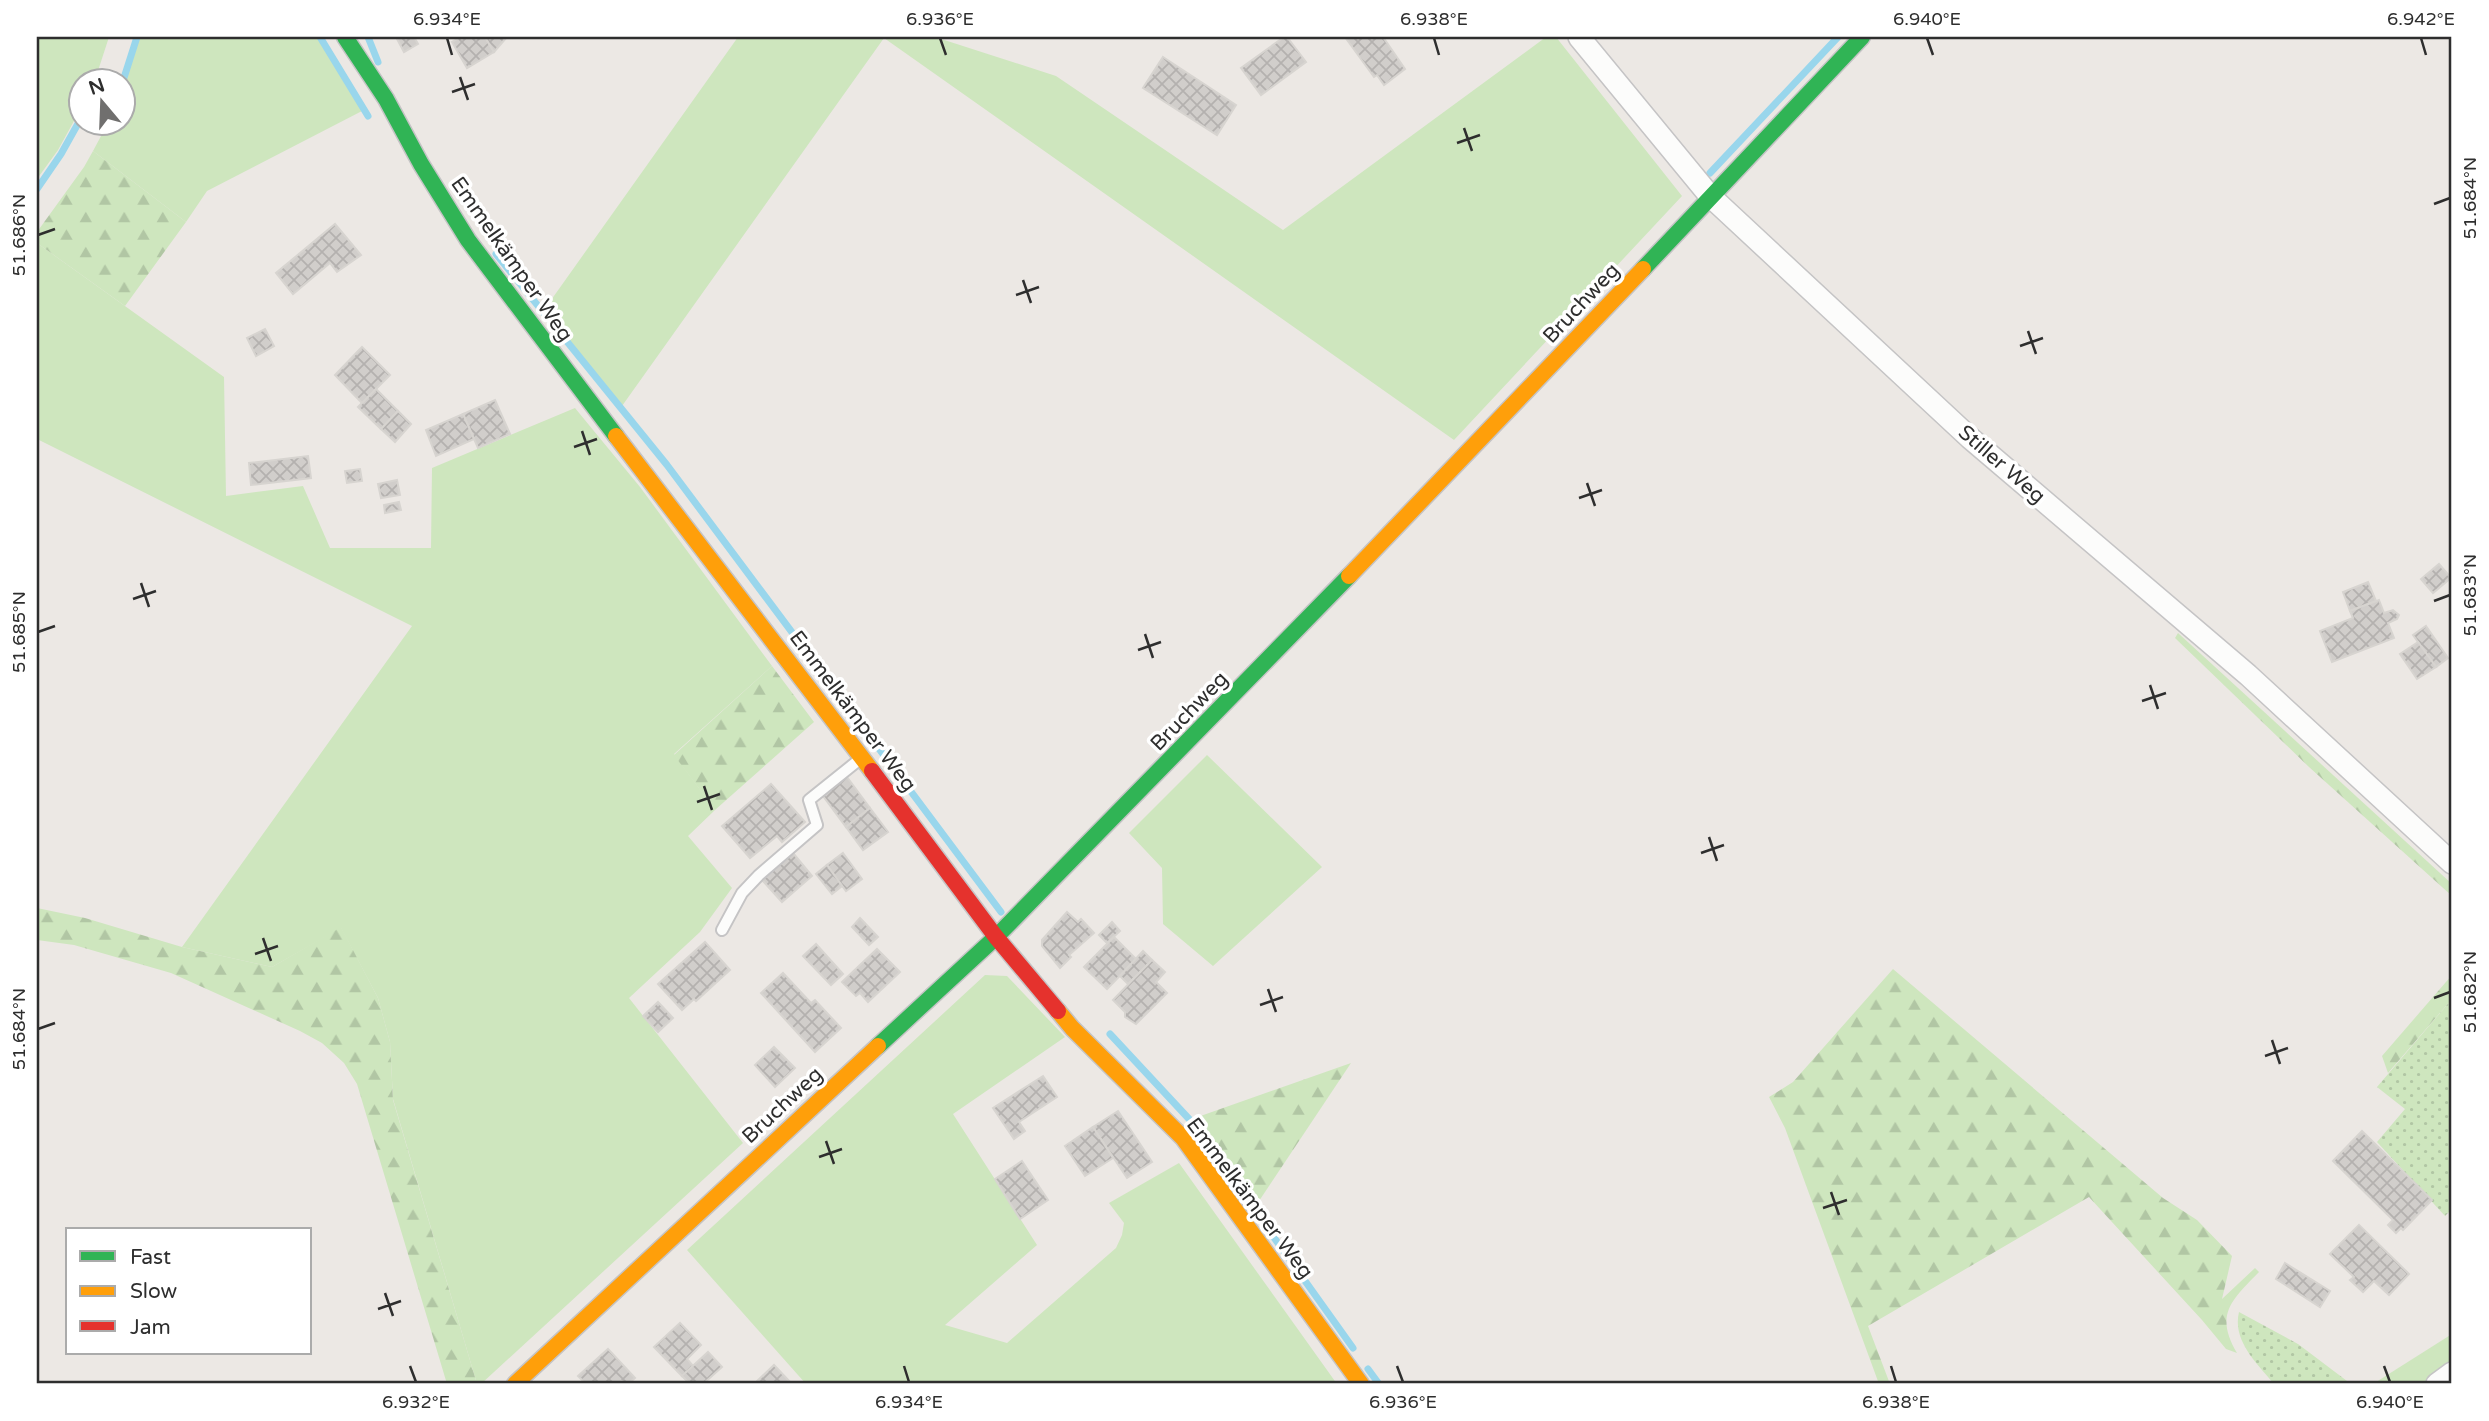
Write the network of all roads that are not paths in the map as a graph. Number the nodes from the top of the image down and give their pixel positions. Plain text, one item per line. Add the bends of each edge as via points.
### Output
1 (345, 37) edge
2 (1579, 37) edge
3 (1861, 37) edge
4 (1710, 196) junction
5 (862, 757) junction
6 (2452, 863) edge
7 (722, 930) dead end
8 (996, 937) junction
9 (2452, 1373) edge
10 (515, 1384) edge
11 (1361, 1384) edge
12 (2437, 1384) edge

1 - 5 street, Emmelkämper Weg via 484,261
2 - 4 street, Stiller Weg
3 - 4 street, Bruchweg
4 - 6 street, Stiller Weg via 1970,438 2248,675
4 - 8 street, Bruchweg via 1468,454
5 - 7 lane via 809,800 817,825 759,874 742,893
5 - 8 street, Emmelkämper Weg
8 - 10 street, Bruchweg
8 - 11 street, Emmelkämper Weg via 1072,1028 1183,1138
9 - 12 street

